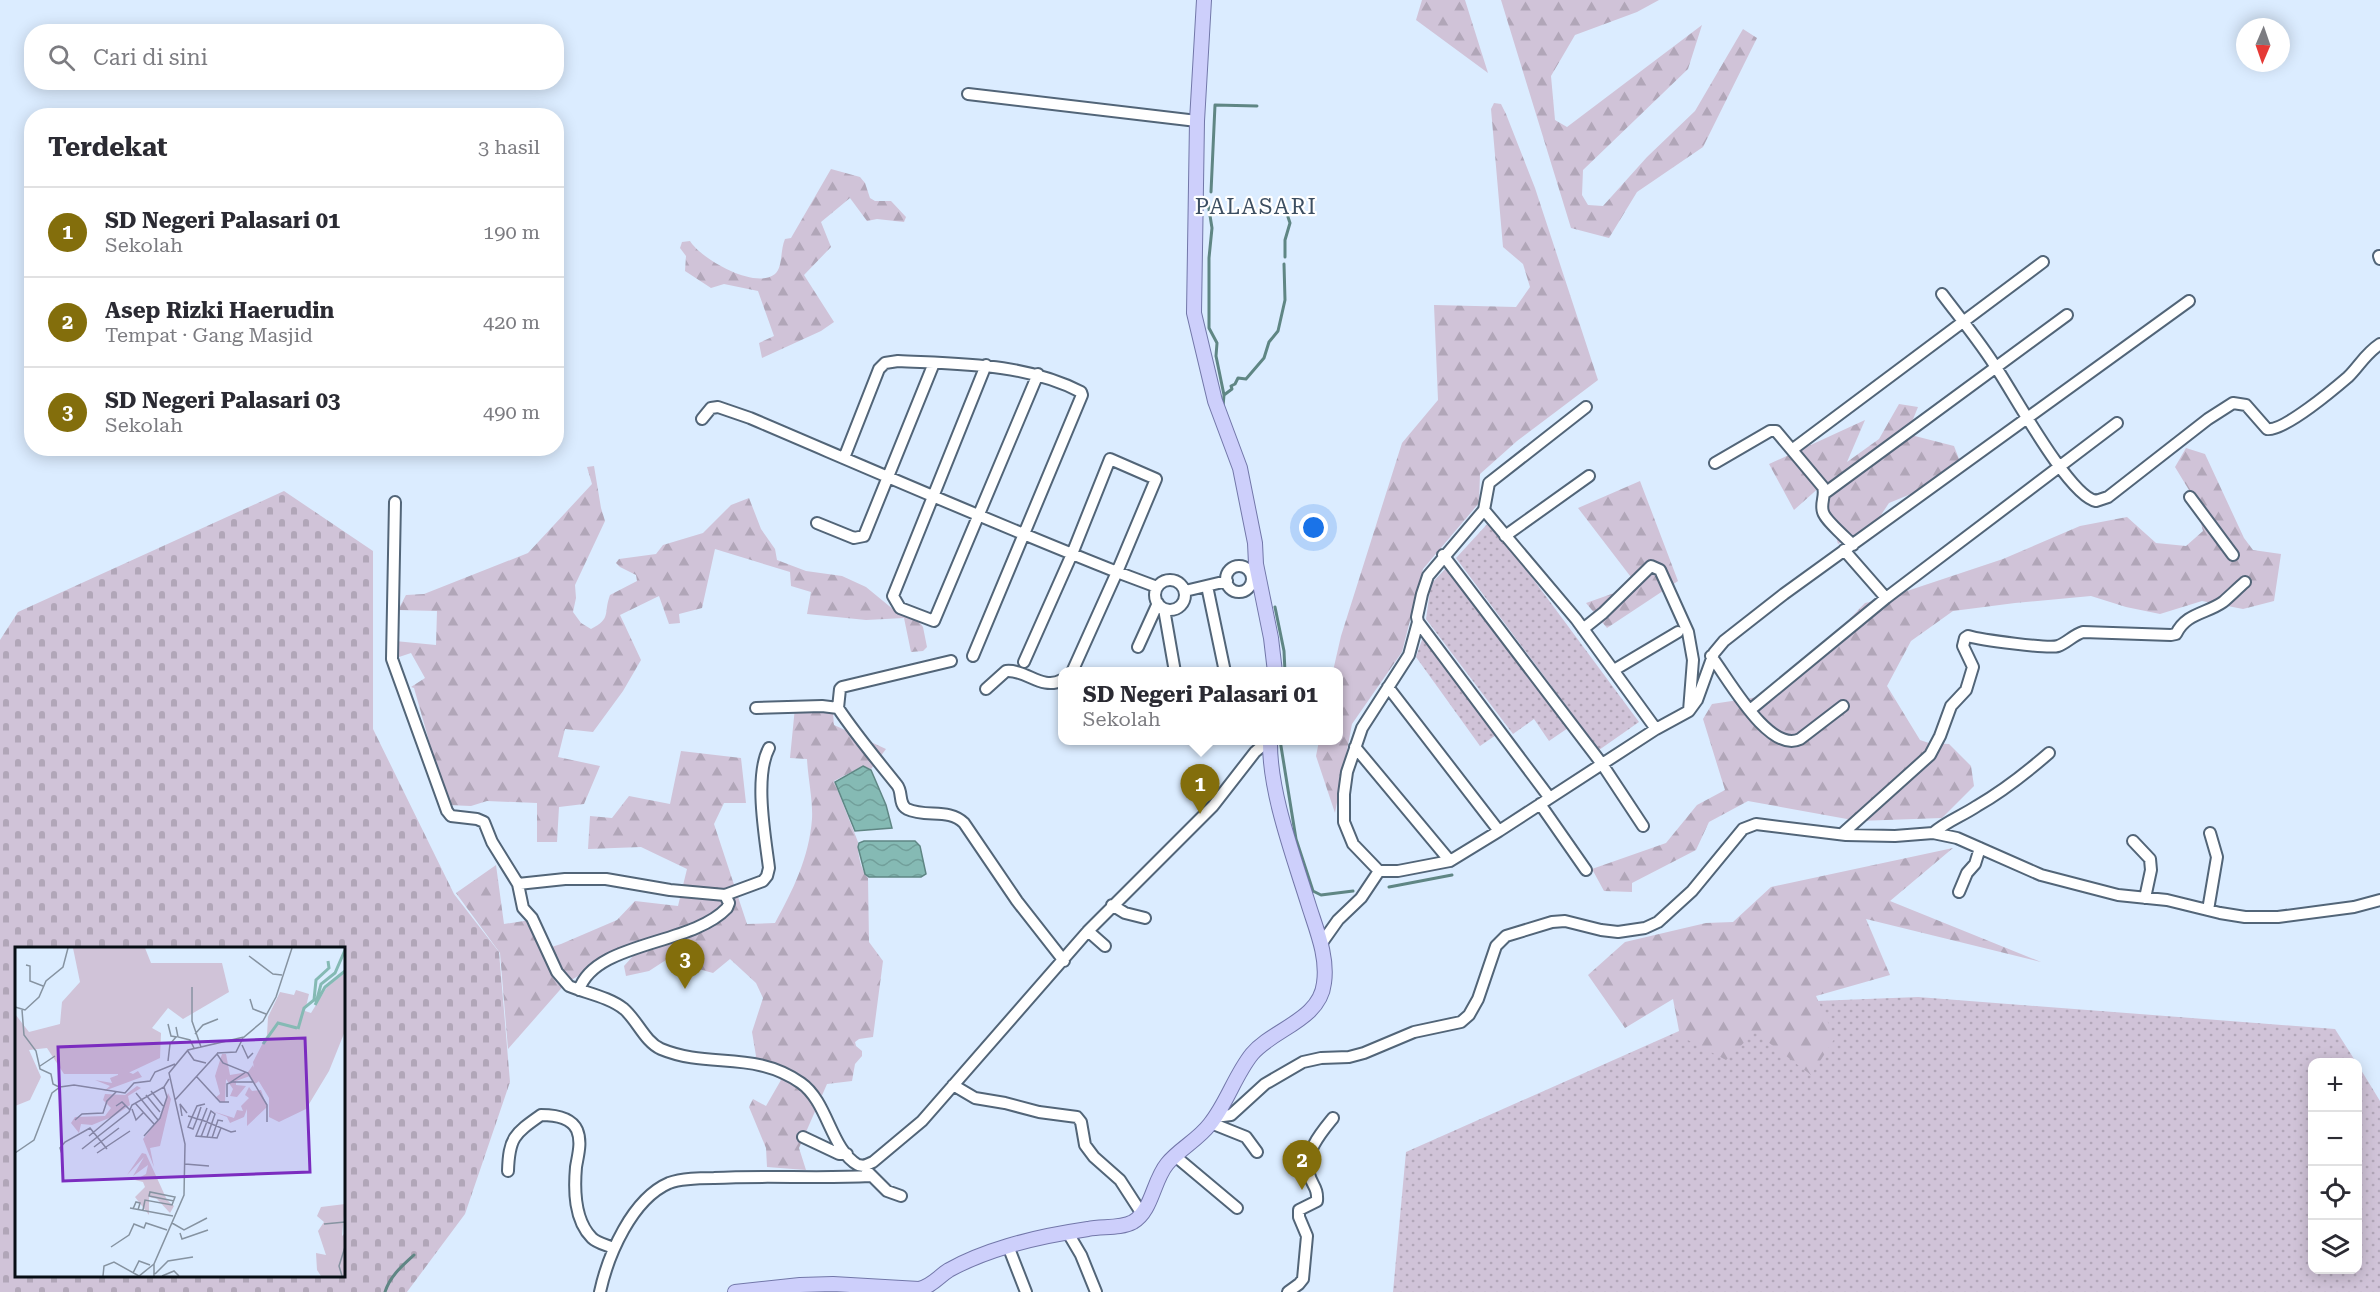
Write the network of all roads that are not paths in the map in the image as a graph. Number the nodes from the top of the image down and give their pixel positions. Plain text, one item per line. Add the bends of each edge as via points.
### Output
1 (1204, 0) edge
2 (968, 94) dead end
3 (1197, 121) junction
4 (2043, 262) dead end
5 (1942, 294) dead end
6 (2189, 301) dead end
7 (2067, 315) dead end
8 (1964, 323) junction
9 (2380, 344) edge
10 (934, 363) junction
11 (986, 365) junction
12 (1997, 367) junction
13 (1038, 374) junction
14 (1586, 407) dead end
15 (2026, 417) junction
16 (702, 419) dead end
17 (2117, 423) dead end
18 (1793, 449) junction
19 (844, 458) junction
20 (1715, 463) dead end
21 (2060, 466) junction
22 (1589, 476) dead end
23 (888, 478) junction
24 (1825, 493) junction
25 (933, 496) junction
26 (2190, 497) dead end
27 (395, 502) dead end
28 (1484, 510) junction
29 (979, 515) junction
30 (817, 523) dead end
31 (1025, 535) junction
32 (1505, 536) junction
33 (1849, 547) junction
34 (1072, 554) junction
35 (1443, 555) junction
36 (2233, 555) dead end
37 (1117, 572) junction
38 (1256, 577) junction
39 (1227, 581) junction
40 (2245, 582) dead end
41 (1207, 586) junction
42 (1157, 587) junction
43 (1185, 591) junction
44 (1886, 598) junction
45 (1161, 606) junction
46 (1418, 622) junction
47 (1583, 629) junction
48 (1678, 632) dead end
49 (1138, 647) dead end
50 (973, 656) dead end
51 (1712, 656) junction
52 (951, 661) dead end
53 (1024, 662) dead end
54 (1074, 667) edge
55 (1174, 667) edge
56 (1225, 667) edge
57 (1274, 667) edge
58 (1614, 670) junction
59 (1058, 681) edge
60 (1388, 687) junction
61 (986, 689) dead end
62 (1843, 706) dead end
63 (756, 708) dead end
64 (838, 708) junction
65 (1750, 710) junction
66 (1689, 711) junction
67 (1656, 729) junction
68 (1264, 745) edge
69 (1269, 745) edge
70 (1354, 747) junction
71 (769, 748) dead end
72 (2049, 753) dead end
73 (1602, 764) junction
74 (1544, 800) junction
75 (1643, 826) dead end
76 (1499, 831) junction
77 (1933, 833) junction
78 (1842, 834) junction
79 (2211, 834) dead end
80 (2133, 841) dead end
81 (1980, 848) junction
82 (1450, 861) junction
83 (1586, 870) dead end
84 (1379, 871) junction
85 (518, 884) junction
86 (1959, 892) dead end
87 (725, 895) junction
88 (2145, 898) junction
89 (2379, 901) edge
90 (1112, 905) junction
91 (2208, 910) junction
92 (1145, 918) dead end
93 (1088, 931) junction
94 (1321, 944) junction
95 (1105, 946) dead end
96 (1064, 961) junction
97 (579, 990) junction
98 (953, 1085) junction
99 (1333, 1118) dead end
100 (1213, 1120) junction
101 (803, 1137) dead end
102 (1257, 1152) dead end
103 (847, 1155) junction
104 (1175, 1156) junction
105 (864, 1166) junction
106 (508, 1171) dead end
107 (870, 1176) junction
108 (901, 1196) dead end
109 (1237, 1208) dead end
110 (1142, 1214) junction
111 (1068, 1233) junction
112 (1008, 1246) junction
113 (613, 1248) junction
114 (933, 1288) edge
115 (600, 1292) edge
116 (735, 1292) edge
117 (1026, 1292) edge
118 (1096, 1292) edge
119 (1288, 1292) edge

1 - 3 main road
2 - 3 street
3 - 38 main road via 1194,313 1215,401 1240,468 1255,543
4 - 8 street
5 - 8 street
6 - 15 street
7 - 12 street
8 - 12 street
8 - 18 street
9 - 21 street via 2320,399 2277,428 2267,429 2246,405 2233,403 2103,500 2086,497
10 - 11 street
10 - 19 street via 885,363 879,369
10 - 23 street
11 - 13 street
11 - 25 street
12 - 15 street
12 - 24 street
13 - 29 street
13 - 31 street via 1082,395
14 - 28 street via 1489,483
15 - 21 street
15 - 33 street
16 - 19 street via 711,408 718,407
17 - 21 street
18 - 20 street via 1779,432 1772,430
18 - 24 street
19 - 23 street
21 - 44 street
22 - 32 street
23 - 25 street
23 - 30 street via 864,536 854,538
24 - 33 street via 1824,515
25 - 29 street
25 - 29 street via 893,596 900,608 934,621
26 - 36 street
27 - 85 street via 392,659 447,811 451,816 484,822
28 - 32 street
28 - 35 street
29 - 31 street
31 - 34 street
31 - 50 street
32 - 47 street
33 - 44 street
33 - 51 street via 1724,641
34 - 37 street
34 - 37 street via 1110,459 1156,479
34 - 53 street
35 - 46 street via 1428,576
35 - 73 street
37 - 42 street
37 - 54 street
38 - 39 street via 1248,589 1239,591 1231,589
38 - 39 street via 1238,566 1228,572
38 - 57 main road
39 - 41 street
40 - 78 street via 2221,603 2189,617 2171,635 2083,632 2047,648 1968,636 1964,646 1973,668 1966,690 1951,706 1930,755
41 - 43 street
41 - 56 street
42 - 43 street via 1165,580 1174,580
42 - 45 street via 1155,596
43 - 45 street via 1179,607
44 - 65 street
45 - 49 street
45 - 55 street
46 - 60 street via 1409,655
46 - 74 street
47 - 58 street
47 - 66 street via 1652,566 1660,570 1688,632 1693,660
48 - 58 street
51 - 65 street
51 - 66 street via 1697,700
52 - 64 street via 842,687
58 - 67 street
59 - 61 street via 1045,684 1020,672 1006,671
60 - 70 street
60 - 76 street
62 - 65 street via 1793,742 1772,734
63 - 64 street
64 - 96 street via 900,789 905,808 957,816 964,823
66 - 67 street
67 - 73 street
68 - 90 street via 1213,806
69 - 94 main road via 1273,778
70 - 82 street
70 - 84 street via 1344,794 1344,822 1353,844
71 - 87 street via 761,780 767,876
72 - 77 street via 2020,778
73 - 74 street
73 - 75 street
74 - 76 street
74 - 83 street
76 - 82 street
77 - 78 street
77 - 81 street
78 - 100 street via 1768,824 1747,827 1692,891 1658,922 1645,928 1618,932 1564,921 1506,936 1496,946 1478,999 1461,1022 1414,1032 1349,1057 1303,1062 1265,1084 1231,1114
79 - 91 street via 2217,857
80 - 88 street via 2150,859
81 - 86 street
81 - 88 street via 2041,875
82 - 84 street
84 - 94 street
85 - 87 street via 616,879 670,890
85 - 97 street via 521,905 532,918 557,972 569,986
87 - 97 street via 729,903 723,913 691,932 618,954 596,967
88 - 91 street
89 - 91 street via 2278,917 2245,917
90 - 92 street
90 - 93 street
93 - 95 street
93 - 96 street
94 - 100 main road via 1324,984 1318,1001 1254,1052
96 - 98 street
97 - 103 street via 620,1006 658,1048 688,1057 758,1063 787,1075 814,1094
98 - 105 street via 914,1129
98 - 110 street via 975,1098 1077,1116 1085,1145 1120,1180
99 - 119 street via 1313,1144 1309,1174 1318,1191 1317,1201 1299,1210 1306,1236 1303,1279
100 - 102 street via 1246,1137
100 - 104 main road
101 - 103 street
103 - 105 street
104 - 109 street
104 - 110 main road via 1156,1181
105 - 107 street
106 - 113 street via 509,1148 519,1131 541,1115 563,1117 576,1128 579,1137 574,1188 582,1222 594,1239
107 - 108 street via 887,1191
107 - 113 street via 724,1177 670,1183 647,1196
110 - 111 main road via 1132,1222
111 - 112 main road
111 - 118 street
112 - 114 main road via 958,1266
112 - 117 street
113 - 115 street
114 - 116 main road via 833,1284

